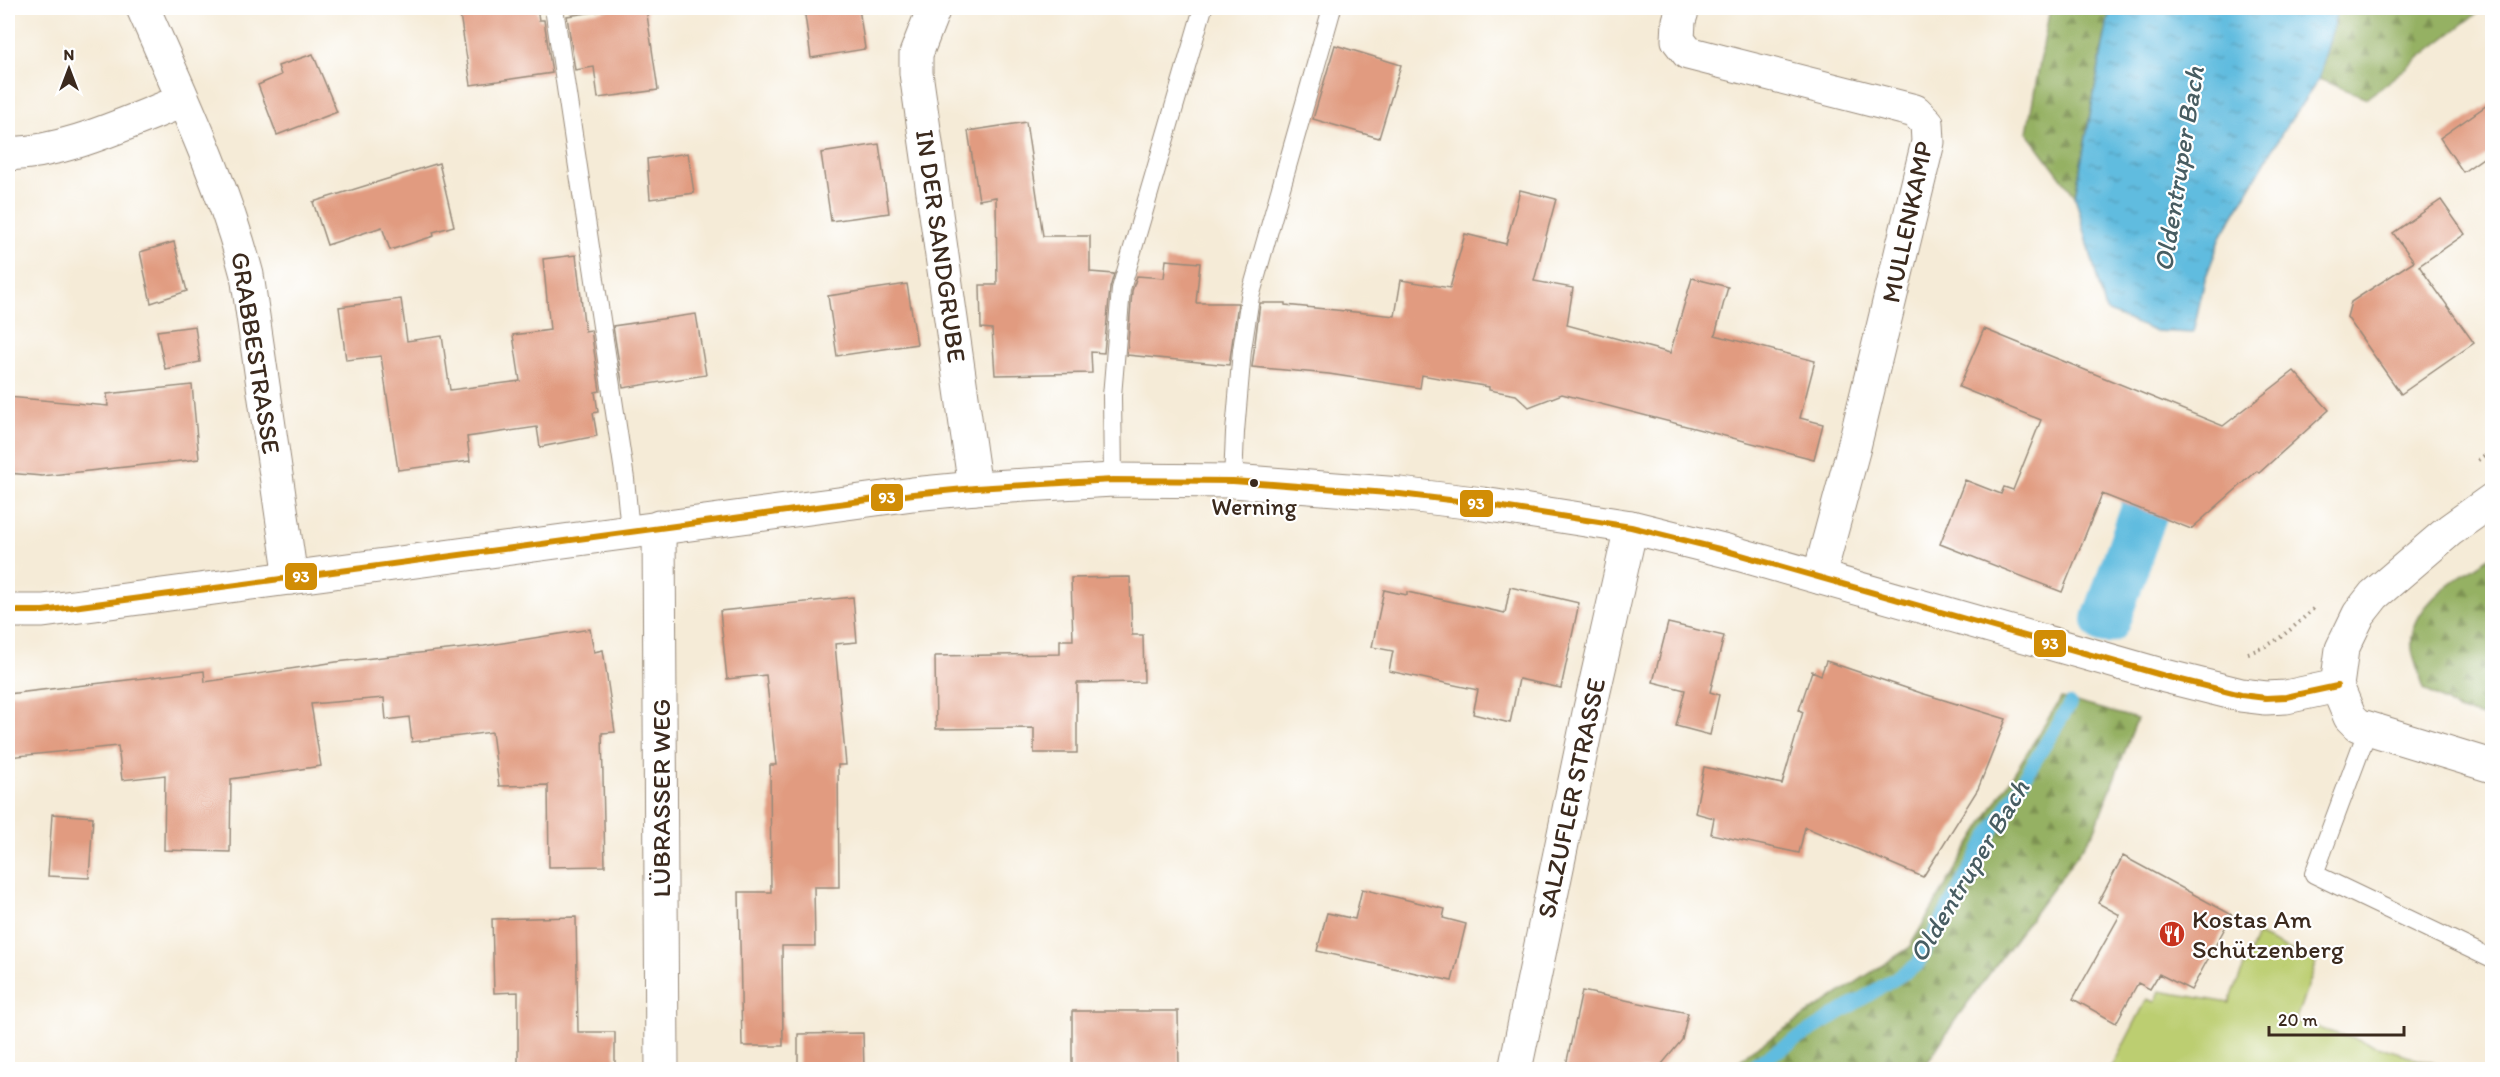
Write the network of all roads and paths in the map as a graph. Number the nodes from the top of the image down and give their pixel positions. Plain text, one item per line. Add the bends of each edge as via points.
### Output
1 (143, 8) edge
2 (555, 8) edge
3 (934, 8) edge
4 (1203, 8) edge
5 (1332, 8) edge
6 (1683, 8) edge
7 (183, 101) junction
8 (8, 154) edge
9 (1113, 480) junction
10 (1233, 481) junction
11 (975, 488) junction
12 (2493, 500) edge
13 (1631, 527) junction
14 (645, 529) junction
15 (291, 578) junction
16 (1820, 578) junction
17 (8, 611) edge
18 (2337, 686) junction
19 (2368, 729) junction
20 (2493, 766) edge
21 (2493, 959) edge
22 (662, 1070) edge
23 (1515, 1070) edge

1 - 7 street, GRABBESTRASSE
2 - 14 lane via 625,479
3 - 11 street, IN DER SANDGRUBE via 916,54 916,73
4 - 9 lane via 1121,289 1112,396
5 - 10 lane via 1250,297 1242,350
6 - 16 street, MULLENKAMP via 1678,40 1688,53 1915,111 1927,123 1928,142
7 - 8 street via 62,145
7 - 15 street, GRABBESTRASSE via 247,275
9 - 10 street
9 - 11 street
10 - 13 street via 1400,494
11 - 14 street
12 - 18 street via 2450,530 2374,596 2359,614 2342,649
13 - 16 street
13 - 23 street, SALZUFLER STRASSE
14 - 15 street
14 - 22 street, LÜBRASSER WEG
15 - 17 street via 43,610
16 - 18 street via 2241,695 2286,697
18 - 19 street via 2350,717
19 - 20 street
19 - 21 lane via 2314,874

